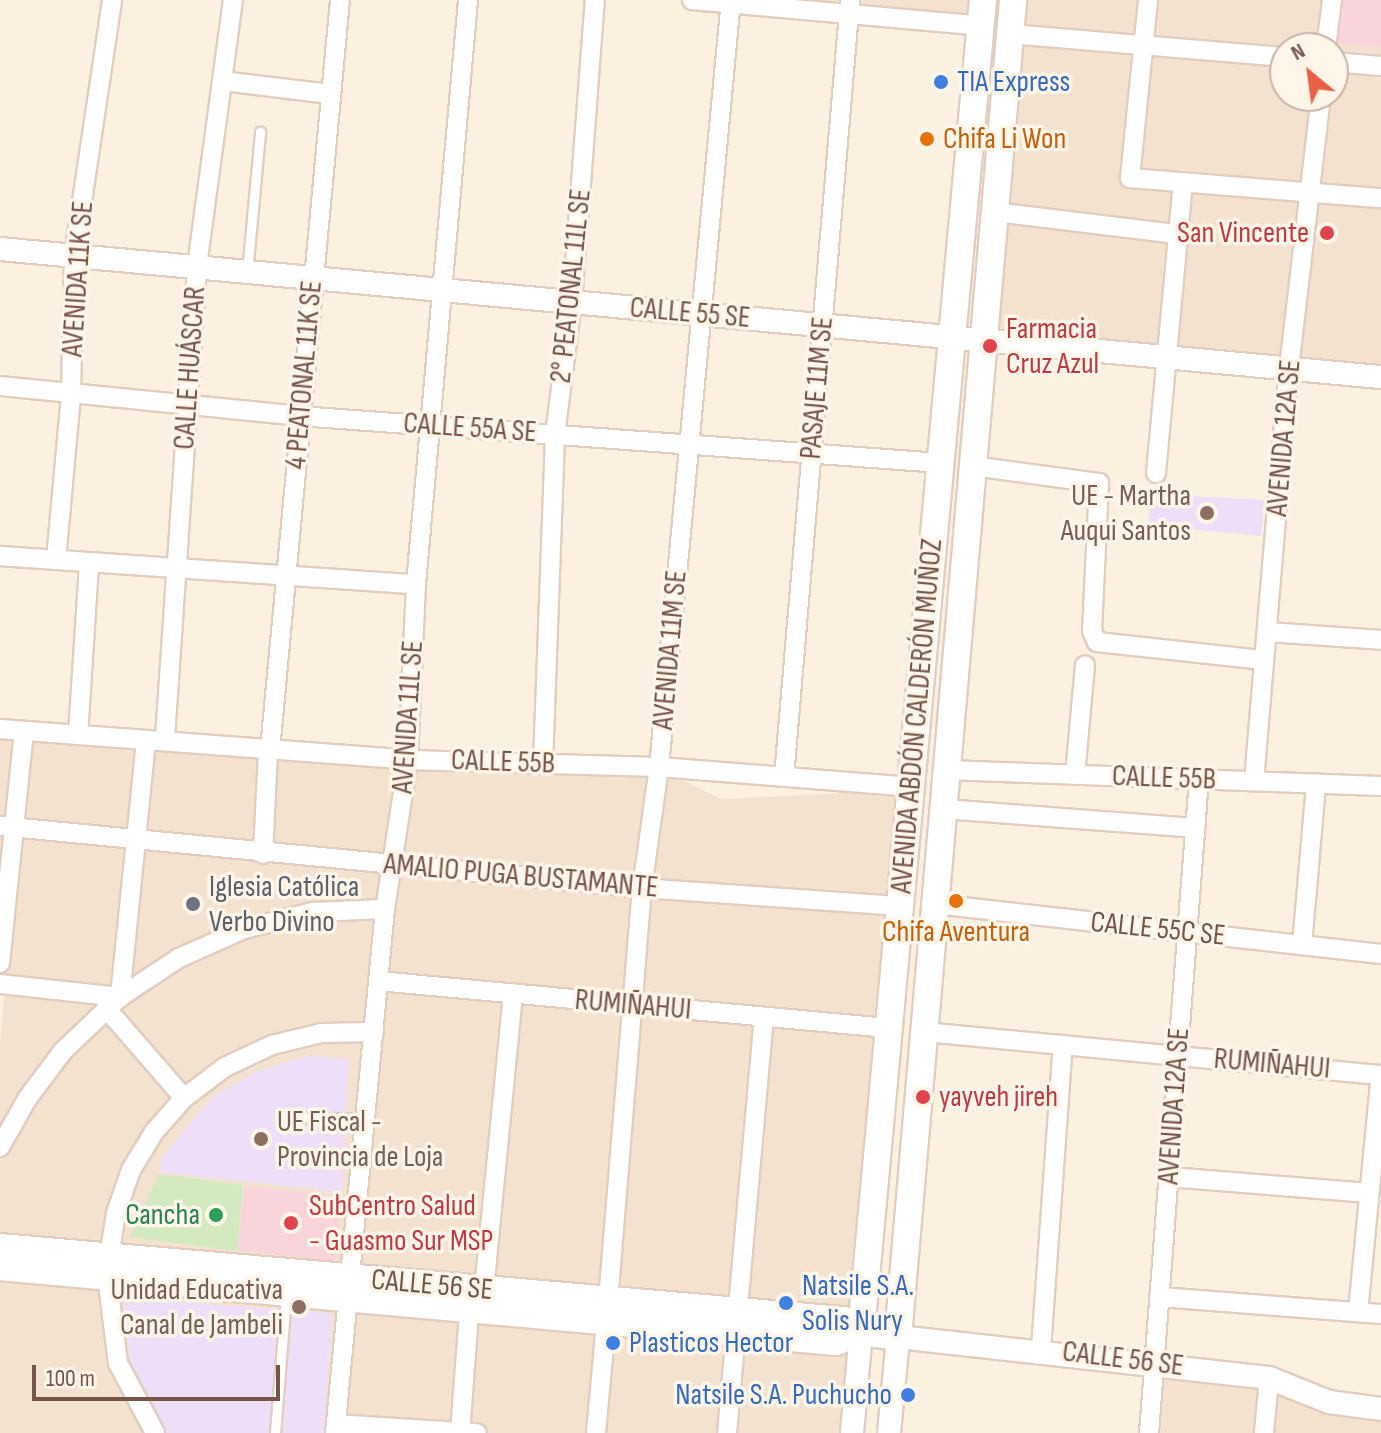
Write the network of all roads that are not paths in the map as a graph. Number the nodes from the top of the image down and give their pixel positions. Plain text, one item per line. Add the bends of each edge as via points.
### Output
1 (112, 0) edge
2 (233, 0) edge
3 (340, 0) edge
4 (468, 0) edge
5 (595, 0) edge
6 (692, 0) edge
7 (1013, 0) edge
8 (1148, 0) edge
9 (1332, 0) edge
10 (731, 2) edge
11 (849, 7) edge
12 (982, 13) edge
13 (1328, 32) edge
14 (1010, 34) junction
15 (1144, 43) junction
16 (1269, 55) edge
17 (1349, 63) edge
18 (1381, 66) edge
19 (222, 81) junction
20 (329, 94) junction
21 (1319, 112) edge
22 (260, 132) dead end
23 (1183, 182) junction
24 (1311, 192) junction
25 (1381, 198) edge
26 (995, 212) junction
27 (1177, 234) junction
28 (0, 249) edge
29 (74, 255) junction
30 (197, 266) junction
31 (247, 273) junction
32 (313, 278) junction
33 (445, 293) junction
34 (572, 303) junction
35 (701, 314) junction
36 (822, 325) junction
37 (952, 337) junction
38 (984, 340) junction
39 (1164, 356) junction
40 (1289, 368) junction
41 (1381, 377) edge
42 (0, 386) edge
43 (71, 394) junction
44 (185, 403) junction
45 (299, 416) junction
46 (429, 425) junction
47 (555, 435) junction
48 (689, 441) junction
49 (812, 452) junction
50 (941, 463) junction
51 (973, 466) junction
52 (1156, 473) dead end
53 (0, 556) edge
54 (56, 560) junction
55 (89, 563) junction
56 (179, 567) junction
57 (286, 578) junction
58 (416, 584) junction
59 (1268, 632) junction
60 (1381, 640) edge
61 (1264, 660) junction
62 (1085, 665) dead end
63 (0, 729) edge
64 (24, 732) junction
65 (78, 735) junction
66 (155, 739) junction
67 (269, 750) junction
68 (408, 760) junction
69 (543, 764) junction
70 (659, 767) junction
71 (947, 770) junction
72 (1075, 775) junction
73 (784, 777) junction
74 (1199, 779) junction
75 (1254, 781) junction
76 (1316, 784) junction
77 (1381, 786) edge
78 (911, 787) junction
79 (943, 809) junction
80 (8, 826) edge
81 (1195, 828) junction
82 (137, 841) junction
83 (263, 854) junction
84 (395, 864) junction
85 (642, 888) junction
86 (935, 904) junction
87 (899, 906) junction
88 (385, 909) junction
89 (1187, 932) junction
90 (1302, 945) junction
91 (1381, 954) edge
92 (0, 963) edge
93 (378, 981) junction
94 (0, 984) edge
95 (513, 993) junction
96 (113, 1003) junction
97 (636, 1005) junction
98 (764, 1017) junction
99 (888, 1028) junction
100 (374, 1032) junction
101 (924, 1032) junction
102 (1063, 1045) junction
103 (1178, 1056) junction
104 (1381, 1075) edge
105 (184, 1098) junction
106 (290, 1117) dead end
107 (364, 1119) junction
108 (0, 1147) edge
109 (1169, 1177) junction
110 (1369, 1193) junction
111 (0, 1247) edge
112 (108, 1266) junction
113 (0, 1267) edge
114 (346, 1288) junction
115 (286, 1294) junction
116 (739, 1296) dead end
117 (1159, 1297) junction
118 (477, 1301) junction
119 (607, 1312) junction
120 (1358, 1312) junction
121 (1381, 1314) edge
122 (736, 1332) junction
123 (861, 1332) junction
124 (898, 1337) junction
125 (1041, 1349) junction
126 (1154, 1363) junction
127 (1269, 1378) junction
128 (1381, 1409) edge
129 (336, 1428) edge
130 (155, 1433) edge
131 (275, 1433) edge
132 (466, 1433) edge
133 (596, 1433) edge
134 (727, 1433) edge
135 (852, 1433) edge
136 (889, 1433) edge
137 (1149, 1433) edge
138 (1264, 1433) edge

1 - 29 street, AVENIDA 11K SE
2 - 19 street, CALLE HUÁSCAR
3 - 20 street, 4 PEATONAL 11K SE
4 - 33 street, AVENIDA 11L SE
5 - 34 street, 2° PEATONAL 11L SE
6 - 10 street
7 - 14 main road, AVENIDA ABDÓN CALDERÓN MUÑOZ
8 - 15 street
9 - 13 street
10 - 11 street
10 - 35 street, AVENIDA 11M SE
11 - 12 street
11 - 36 street, PASAJE 11M SE
12 - 37 main road, AVENIDA ABDÓN CALDERÓN MUÑOZ
14 - 15 street
14 - 26 main road, AVENIDA ABDÓN CALDERÓN MUÑOZ
15 - 16 street
15 - 23 street via 1130,178
17 - 18 street
19 - 20 street
19 - 30 street, CALLE HUÁSCAR
20 - 32 street, 4 PEATONAL 11K SE
21 - 24 street, AVENIDA 12A SE
22 - 31 lane
23 - 24 street
23 - 27 street
24 - 25 street
24 - 40 street, AVENIDA 12A SE
26 - 27 street
26 - 38 main road, AVENIDA ABDÓN CALDERÓN MUÑOZ
27 - 39 street
28 - 29 street, CALLE 55 SE
29 - 30 street, CALLE 55 SE
29 - 43 street, AVENIDA 11K SE
30 - 31 street, CALLE 55 SE
30 - 44 street, CALLE HUÁSCAR
31 - 32 street, CALLE 55 SE
32 - 33 street, CALLE 55 SE
32 - 45 street, 4 PEATONAL 11K SE
33 - 34 street, CALLE 55 SE
33 - 46 street, AVENIDA 11L SE
34 - 35 street, CALLE 55 SE
34 - 47 street, 2° PEATONAL 11L SE
35 - 36 street, CALLE 55 SE
35 - 48 street, AVENIDA 11M SE
36 - 37 street, CALLE 55 SE
36 - 49 street, PASAJE 11M SE
37 - 38 street, CALLE 55 SE
37 - 50 main road, AVENIDA ABDÓN CALDERÓN MUÑOZ
38 - 39 street, CALLE 55 SE
38 - 51 main road, AVENIDA ABDÓN CALDERÓN MUÑOZ
39 - 40 street, CALLE 55 SE
39 - 52 street
40 - 41 street, CALLE 55 SE
40 - 59 street, AVENIDA 12A SE
42 - 43 street, CALLE 55A SE
43 - 44 street, CALLE 55A SE
43 - 54 street, AVENIDA 11K SE
44 - 45 street, CALLE 55A SE
44 - 56 street, CALLE HUÁSCAR
45 - 46 street, CALLE 55A SE
45 - 57 street, 4 PEATONAL 11K SE
46 - 47 street, CALLE 55A SE
46 - 58 street, AVENIDA 11L SE
47 - 48 street, CALLE 55A SE
47 - 69 street, 2° PEATONAL 11L SE
48 - 49 street, CALLE 55A SE
48 - 70 street, AVENIDA 11M SE
49 - 50 street, CALLE 55A SE
49 - 73 street, PASAJE 11M SE
50 - 78 main road, AVENIDA ABDÓN CALDERÓN MUÑOZ
51 - 61 street via 1093,479 1102,490 1092,631 1097,642
51 - 71 main road, AVENIDA ABDÓN CALDERÓN MUÑOZ
53 - 54 street
54 - 55 street
55 - 56 street
55 - 65 street
56 - 57 street
56 - 66 street, CALLE HUÁSCAR
57 - 58 street
57 - 67 street, 4 PEATONAL 11K SE
58 - 68 street, AVENIDA 11L SE
59 - 60 street
59 - 61 street, AVENIDA 12A SE
61 - 75 street, AVENIDA 12A SE
62 - 72 street
63 - 64 street, CALLE 55B
64 - 65 street, CALLE 55B
64 - 80 street
65 - 66 street, CALLE 55B
66 - 67 street, CALLE 55B
66 - 82 street, CALLE HUÁSCAR
67 - 68 street, CALLE 55B
67 - 83 street, 4 PEATONAL 11K SE
68 - 69 street, CALLE 55B
68 - 84 street, AVENIDA 11L SE
69 - 70 street, CALLE 55B
70 - 73 street, CALLE 55B
70 - 85 street, AVENIDA 11M SE
71 - 72 street, CALLE 55B
71 - 79 main road, AVENIDA ABDÓN CALDERÓN MUÑOZ
72 - 74 street, CALLE 55B
73 - 78 street, CALLE 55B
74 - 75 street, CALLE 55B
74 - 81 street, AVENIDA 12A SE
75 - 76 street, CALLE 55B
76 - 77 street, CALLE 55B
76 - 90 street
78 - 87 main road, AVENIDA ABDÓN CALDERÓN MUÑOZ
79 - 81 street
79 - 86 main road, AVENIDA ABDÓN CALDERÓN MUÑOZ
80 - 82 street, AMALIO PUGA BUSTAMANTE
80 - 92 street
81 - 89 street, AVENIDA 12A SE
82 - 83 street, AMALIO PUGA BUSTAMANTE
82 - 96 street, CALLE HUÁSCAR
83 - 84 street, AMALIO PUGA BUSTAMANTE
84 - 85 street, AMALIO PUGA BUSTAMANTE
84 - 88 street, AVENIDA 11L SE
85 - 87 street, AMALIO PUGA BUSTAMANTE
85 - 97 street, AVENIDA 11M SE
86 - 89 street, CALLE 55C SE
86 - 101 main road, AVENIDA ABDÓN CALDERÓN MUÑOZ
87 - 99 main road, AVENIDA ABDÓN CALDERÓN MUÑOZ
88 - 93 street, AVENIDA 11L SE
88 - 96 street via 313,912 244,929 179,958
89 - 90 street, CALLE 55C SE
89 - 103 street, AVENIDA 12A SE
90 - 91 street, CALLE 55C SE
93 - 95 street, RUMIÑAHUI
93 - 100 street, AVENIDA 11L SE
94 - 96 street
95 - 97 street, RUMIÑAHUI
95 - 118 street
96 - 105 street
96 - 108 street via 63,1051
97 - 98 street, RUMIÑAHUI
97 - 119 street, AVENIDA 11M SE
98 - 99 street, RUMIÑAHUI
98 - 116 street
99 - 123 main road, AVENIDA ABDÓN CALDERÓN MUÑOZ
100 - 105 street via 322,1033 272,1045 225,1067
100 - 107 street, AVENIDA 11L SE
101 - 102 street, RUMIÑAHUI
101 - 124 main road, AVENIDA ABDÓN CALDERÓN MUÑOZ
102 - 103 street, RUMIÑAHUI
102 - 125 street
103 - 104 street, RUMIÑAHUI
103 - 109 street, AVENIDA 12A SE
104 - 110 street
105 - 112 street via 154,1132 131,1170 116,1213
106 - 107 lane
107 - 114 street, AVENIDA 11L SE
109 - 110 street
109 - 117 street, AVENIDA 12A SE
110 - 120 street
111 - 112 main road, CALLE 56 SE
112 - 113 main road, CALLE 56 SE
112 - 114 main road, CALLE 56 SE
112 - 115 main road, CALLE 56 SE
112 - 130 street via 118,1363
114 - 115 main road, CALLE 56 SE
114 - 118 main road, CALLE 56 SE
114 - 129 street, AVENIDA 11L SE
115 - 131 lane
117 - 120 street
117 - 126 street, AVENIDA 12A SE
118 - 119 main road, CALLE 56 SE
118 - 132 street
119 - 122 main road, CALLE 56 SE
119 - 123 main road, CALLE 56 SE via 843,1320
119 - 133 street, AVENIDA 11M SE
120 - 121 street
122 - 123 main road, CALLE 56 SE via 836,1342
122 - 134 street
123 - 124 main road, CALLE 56 SE
123 - 135 street, AVENIDA ABDÓN CALDERÓN MUÑOZ
124 - 125 street, CALLE 56 SE
124 - 136 street, AVENIDA ABDÓN CALDERÓN MUÑOZ
125 - 126 street, CALLE 56 SE
126 - 127 street, CALLE 56 SE
126 - 137 street, AVENIDA 12A SE
127 - 128 street, CALLE 56 SE via 1329,1402
127 - 138 street
129 - 132 street

